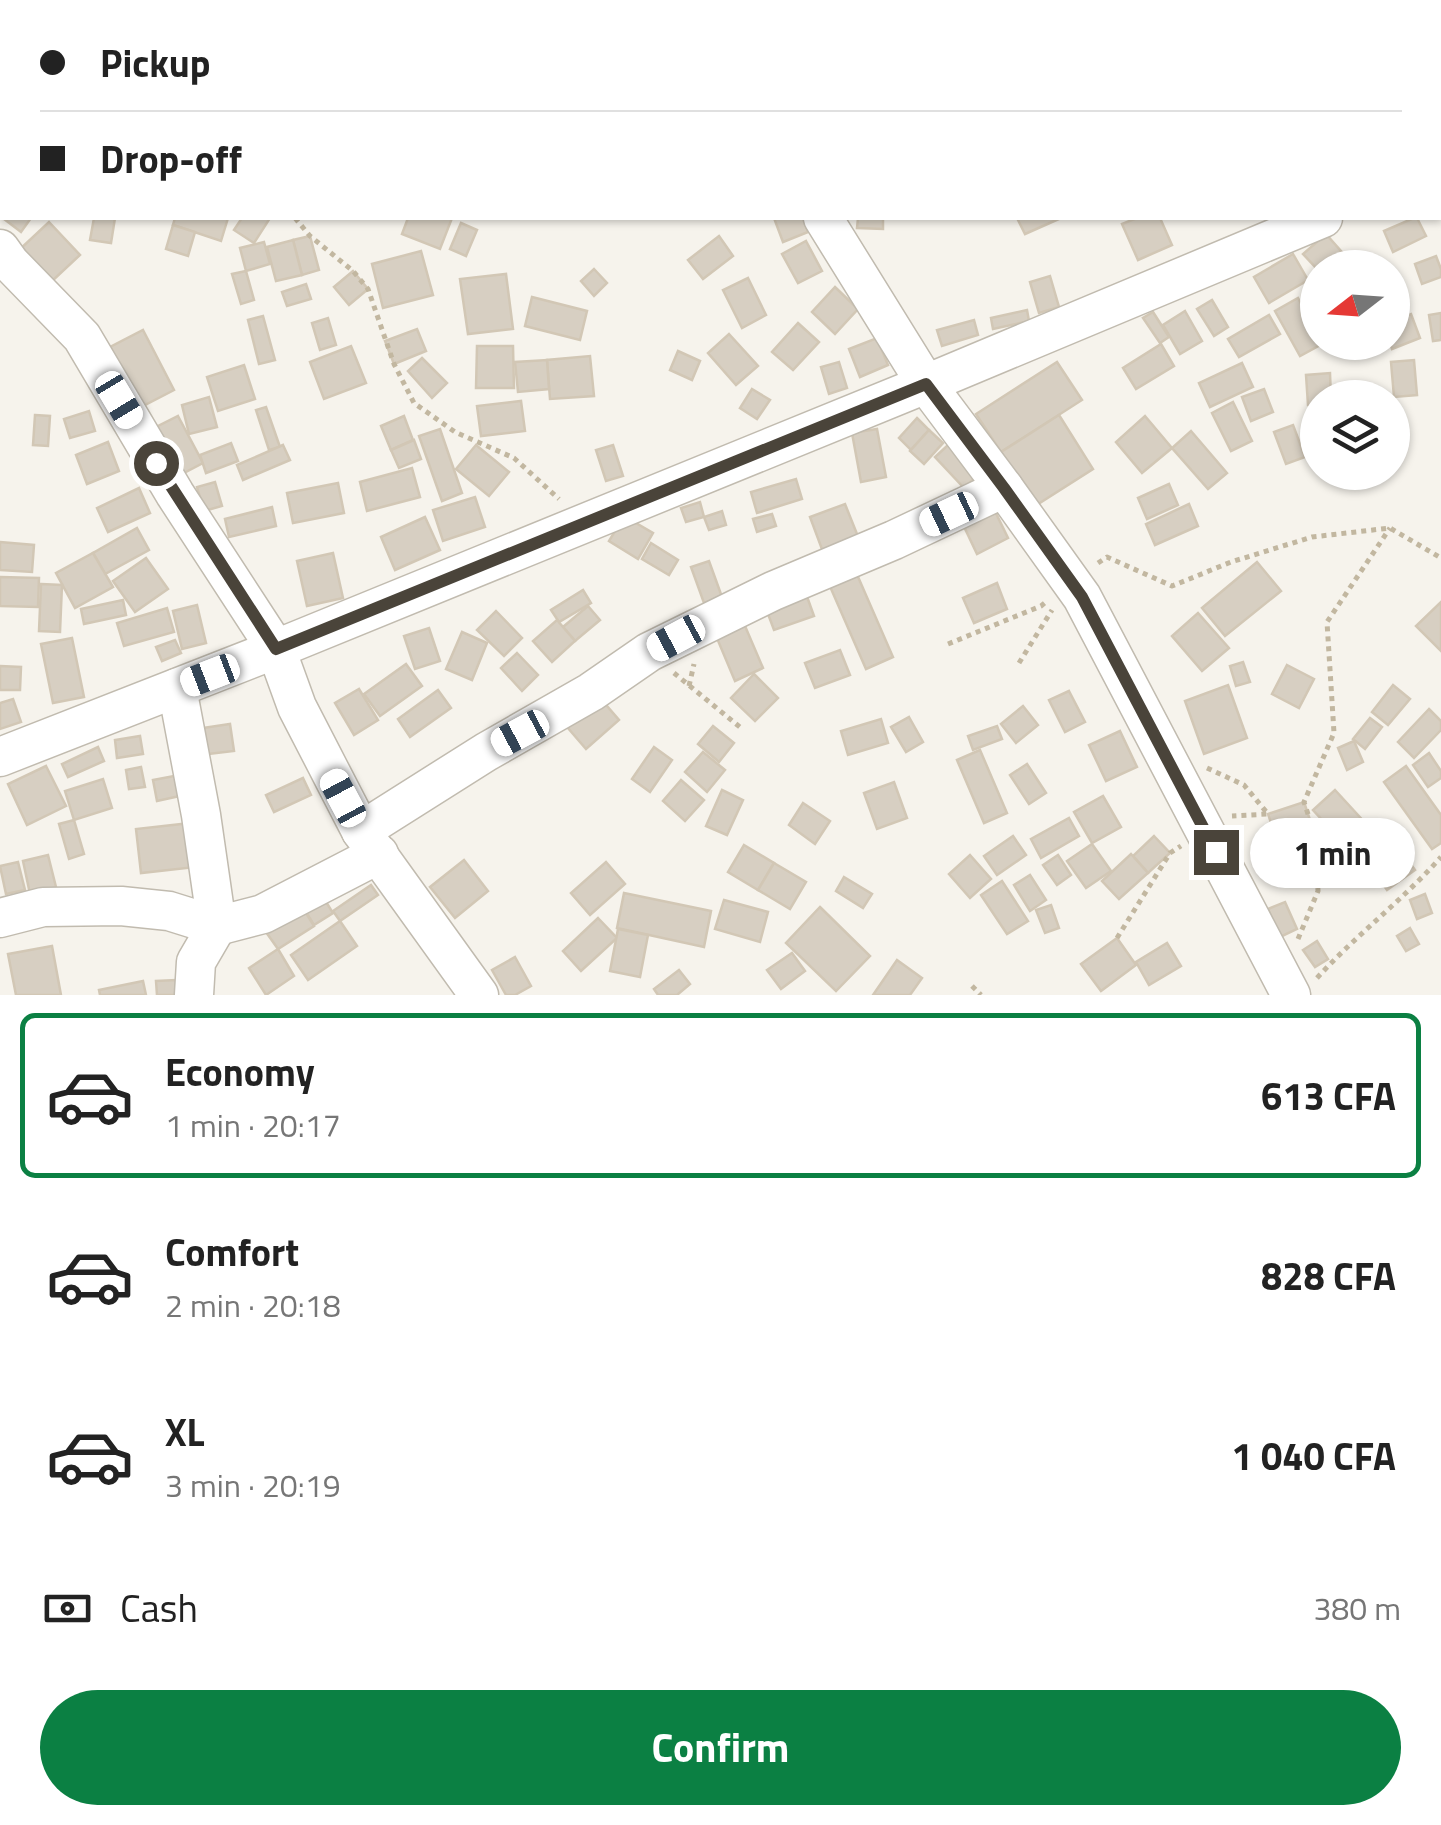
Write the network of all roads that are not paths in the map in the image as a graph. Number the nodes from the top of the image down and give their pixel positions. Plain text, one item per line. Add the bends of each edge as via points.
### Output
1 (824, 220) edge
2 (1319, 220) edge
3 (0, 248) edge
4 (926, 384) junction
5 (1004, 488) junction
6 (276, 649) junction
7 (176, 688) junction
8 (0, 757) edge
9 (370, 843) junction
10 (0, 918) edge
11 (217, 926) junction
12 (1302, 989) edge
13 (194, 995) edge
14 (479, 995) edge

1 - 4 street
2 - 4 street
3 - 6 street via 82,337
4 - 5 street
4 - 6 street
5 - 9 street via 650,652 486,752
5 - 12 street via 1082,597 1202,825
6 - 7 street
6 - 9 street via 298,706
7 - 8 street
7 - 11 street
9 - 11 street via 263,914
9 - 14 street
10 - 11 street via 43,907 121,906
11 - 13 street via 196,962

